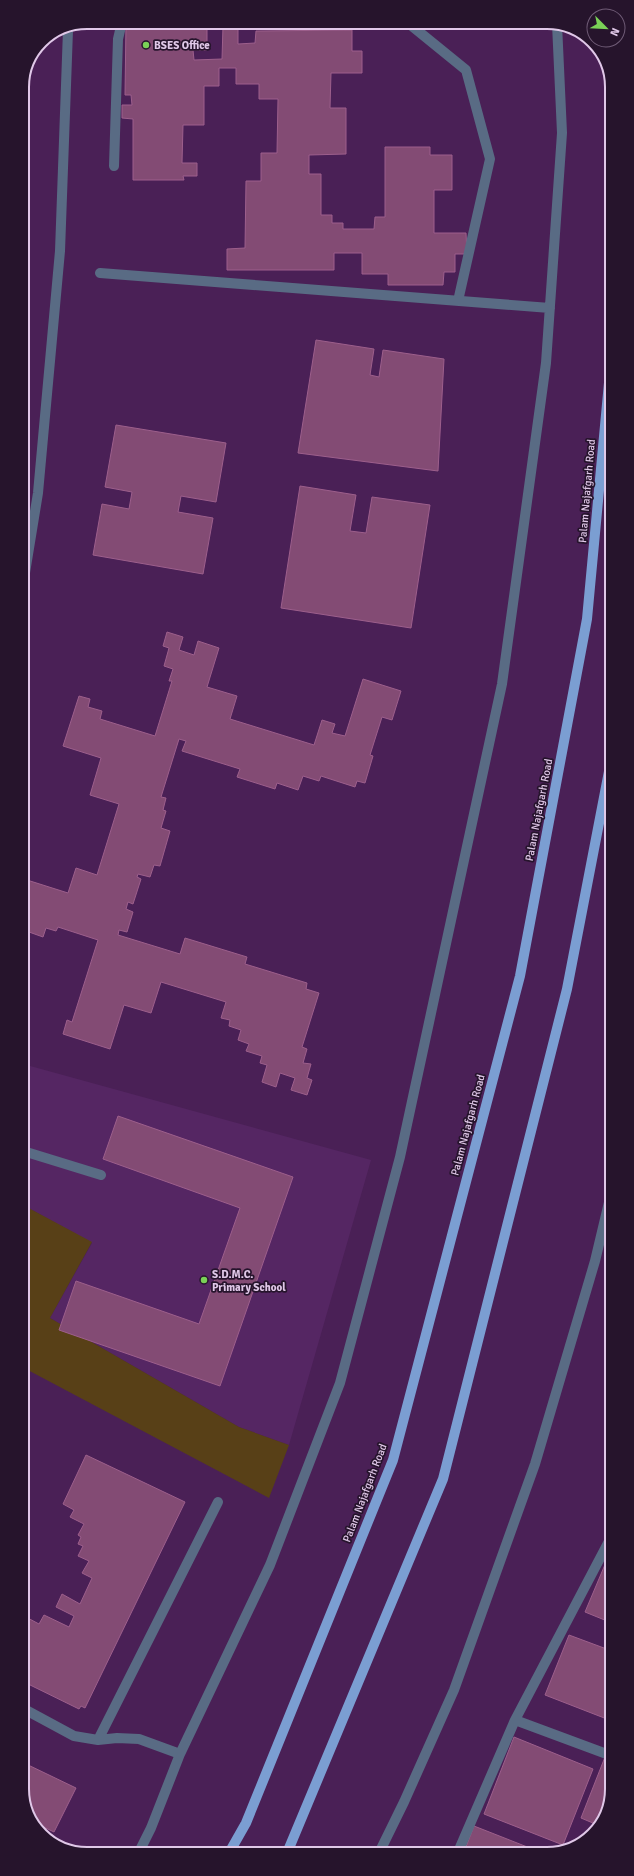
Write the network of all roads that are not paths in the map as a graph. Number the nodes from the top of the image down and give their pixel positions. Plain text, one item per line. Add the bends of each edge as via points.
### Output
1 (120, 29) edge
2 (416, 29) edge
3 (557, 30) edge
4 (68, 32) edge
5 (114, 166) dead end
6 (100, 273) dead end
7 (458, 301) junction
8 (550, 308) junction
9 (605, 426) edge
10 (29, 548) edge
11 (605, 792) edge
12 (29, 1153) edge
13 (101, 1174) dead end
14 (605, 1219) edge
15 (218, 1502) dead end
16 (605, 1549) edge
17 (29, 1712) edge
18 (515, 1720) junction
19 (98, 1740) junction
20 (605, 1753) edge
21 (180, 1754) junction
22 (142, 1847) edge
23 (232, 1847) edge
24 (290, 1847) edge
25 (382, 1847) edge
26 (460, 1847) edge

1 - 5 street
2 - 7 street via 466,70 490,159
3 - 8 street via 562,133
4 - 10 street via 60,251 38,493
6 - 7 street
7 - 8 street
8 - 21 street via 546,363 502,684 400,1157 340,1383 270,1565
9 - 23 main road, Palam Najafgarh Road via 587,619 520,976 393,1460 246,1823
11 - 24 main road via 567,988 443,1479
12 - 13 street
14 - 25 street via 535,1464 454,1690
15 - 19 street
16 - 18 street
17 - 19 street via 74,1736
18 - 20 street
18 - 26 street
19 - 21 street via 139,1739
21 - 22 street

